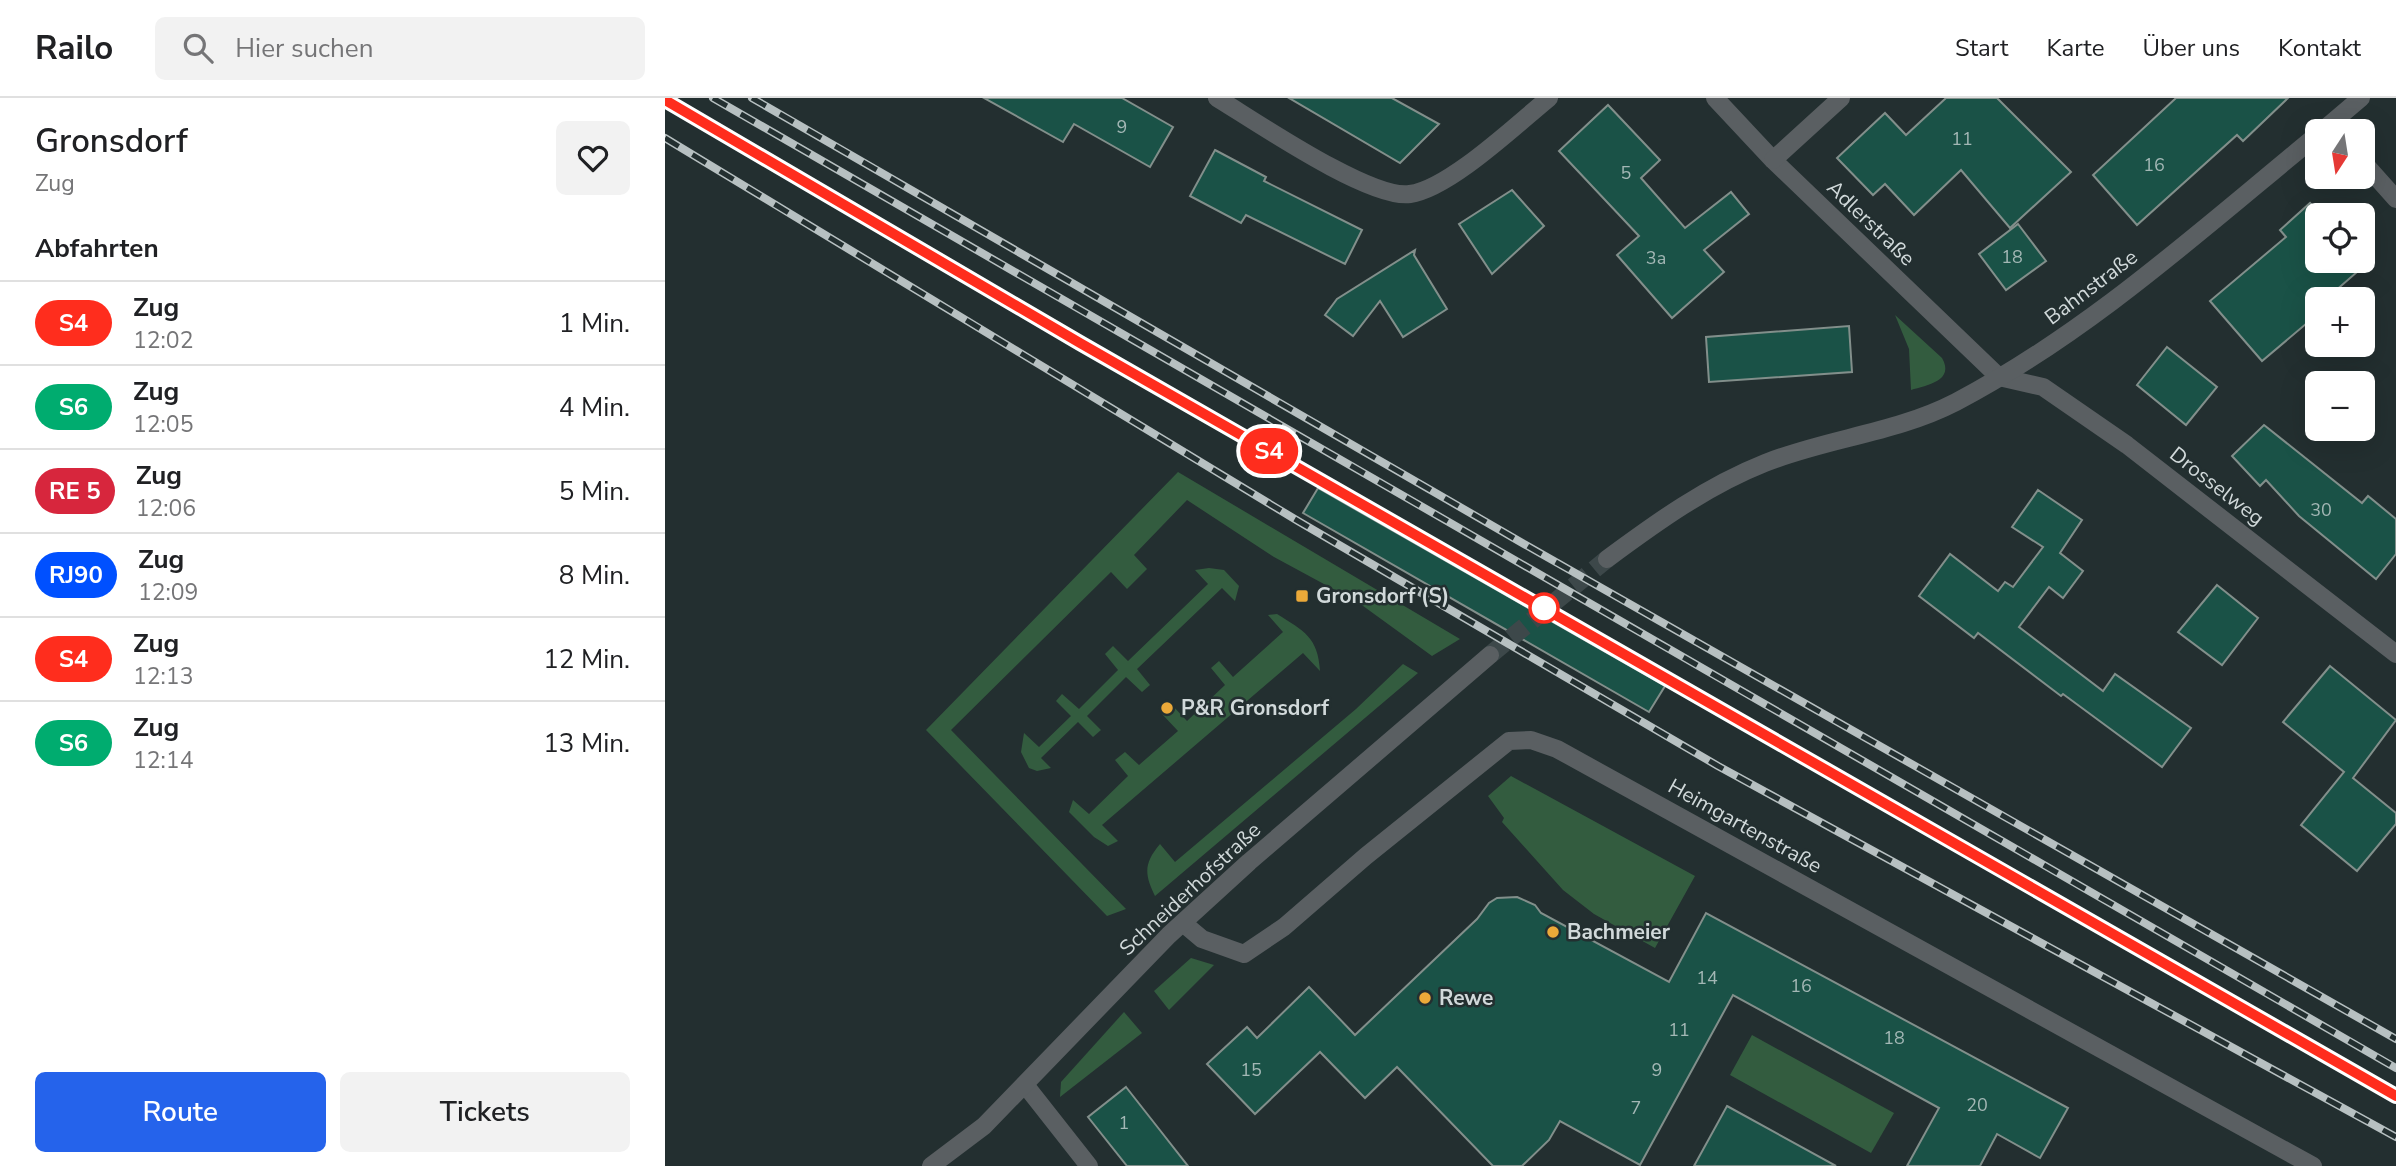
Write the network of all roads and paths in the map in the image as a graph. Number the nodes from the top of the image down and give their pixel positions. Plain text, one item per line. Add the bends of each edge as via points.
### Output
1 (1217, 98) edge
2 (1549, 98) edge
3 (1715, 98) edge
4 (1842, 98) edge
5 (2361, 98) edge
6 (2339, 119) edge
7 (2305, 148) edge
8 (1773, 160) junction
9 (2375, 175) edge
10 (2396, 199) edge
11 (1999, 377) junction
12 (1607, 559) tunnel mouth
13 (2396, 653) edge
14 (1490, 655) tunnel mouth
15 (1183, 923) junction
16 (1026, 1086) junction
17 (931, 1166) edge
18 (1089, 1166) edge
19 (2313, 1166) edge

1 - 2 street via 1363,184 1409,195 1442,183
3 - 8 street, Adlerstraße
4 - 8 street
5 - 6 street, Bahnstraße
7 - 11 street, Bahnstraße via 2124,293
8 - 11 street, Adlerstraße
9 - 10 street
11 - 12 street, Bahnstraße via 1902,426 1766,463 1705,491
11 - 13 street, Drosselweg via 2043,387 2127,445
14 - 15 street, Schneiderhofstraße
15 - 16 street, Schneiderhofstraße
15 - 19 street, Heimgartenstraße via 1202,939 1244,954 1284,927 1509,741 1531,740 1557,749
16 - 17 street, Schneiderhofstraße via 984,1126
16 - 18 street

